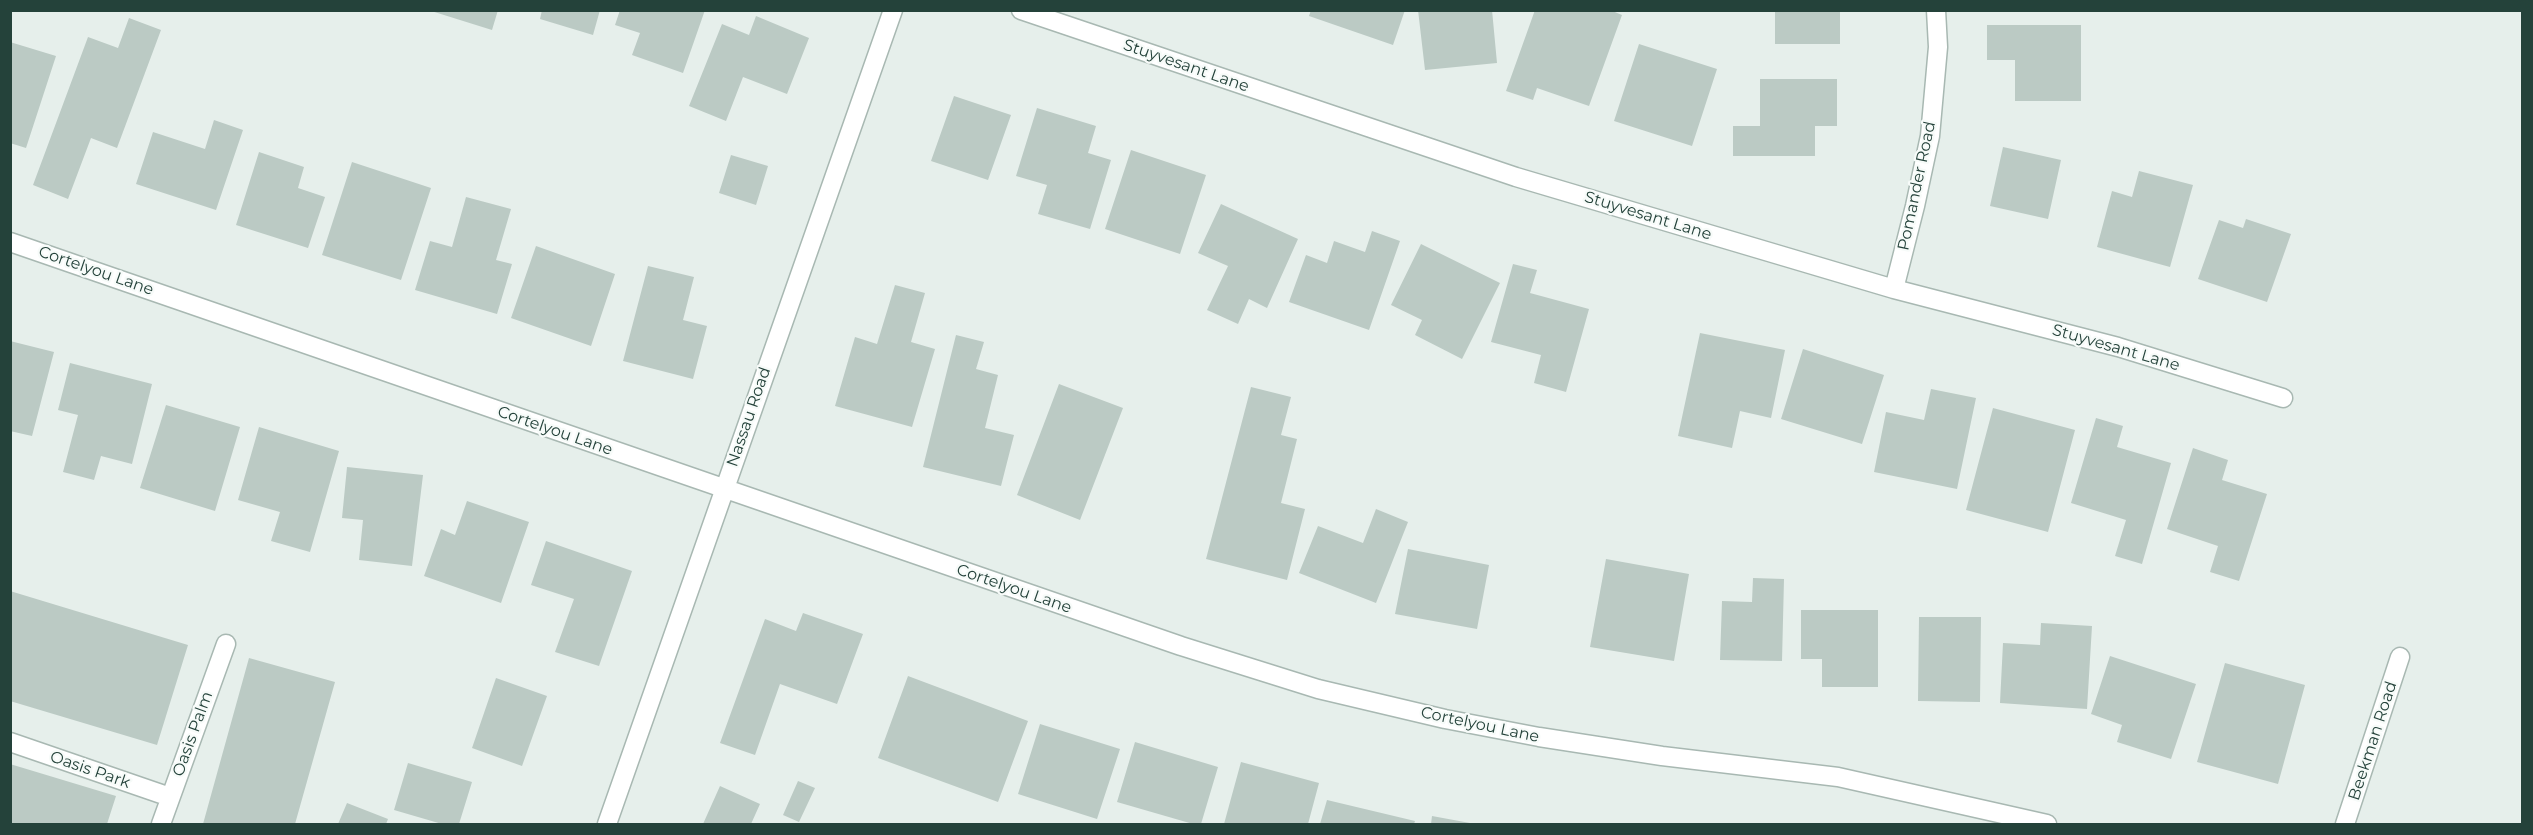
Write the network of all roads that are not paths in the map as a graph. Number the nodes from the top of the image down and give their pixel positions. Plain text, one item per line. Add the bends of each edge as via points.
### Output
1 (892, 10) edge
2 (1021, 10) edge
3 (1936, 10) edge
4 (10, 242) edge
5 (1894, 289) junction
6 (2283, 398) dead end
7 (723, 489) junction
8 (226, 644) dead end
9 (2400, 657) dead end
10 (10, 742) edge
11 (170, 797) junction
12 (161, 825) edge
13 (607, 825) edge
14 (2047, 825) edge
15 (2345, 825) edge

1 - 7 street, Nassau Road
2 - 5 street, Stuyvesant Lane via 1516,177
3 - 5 street, Pomander Road via 1938,47 1930,136
4 - 7 street, Cortelyou Lane
5 - 6 street, Stuyvesant Lane via 2118,347
7 - 13 street, Nassau Road
7 - 14 street, Cortelyou Lane via 1181,646 1318,688 1539,737 1838,777
8 - 11 street, Oasis Palm
9 - 15 street, Beekman Road
10 - 11 street, Oasis Park
11 - 12 street, Oasis Palm

